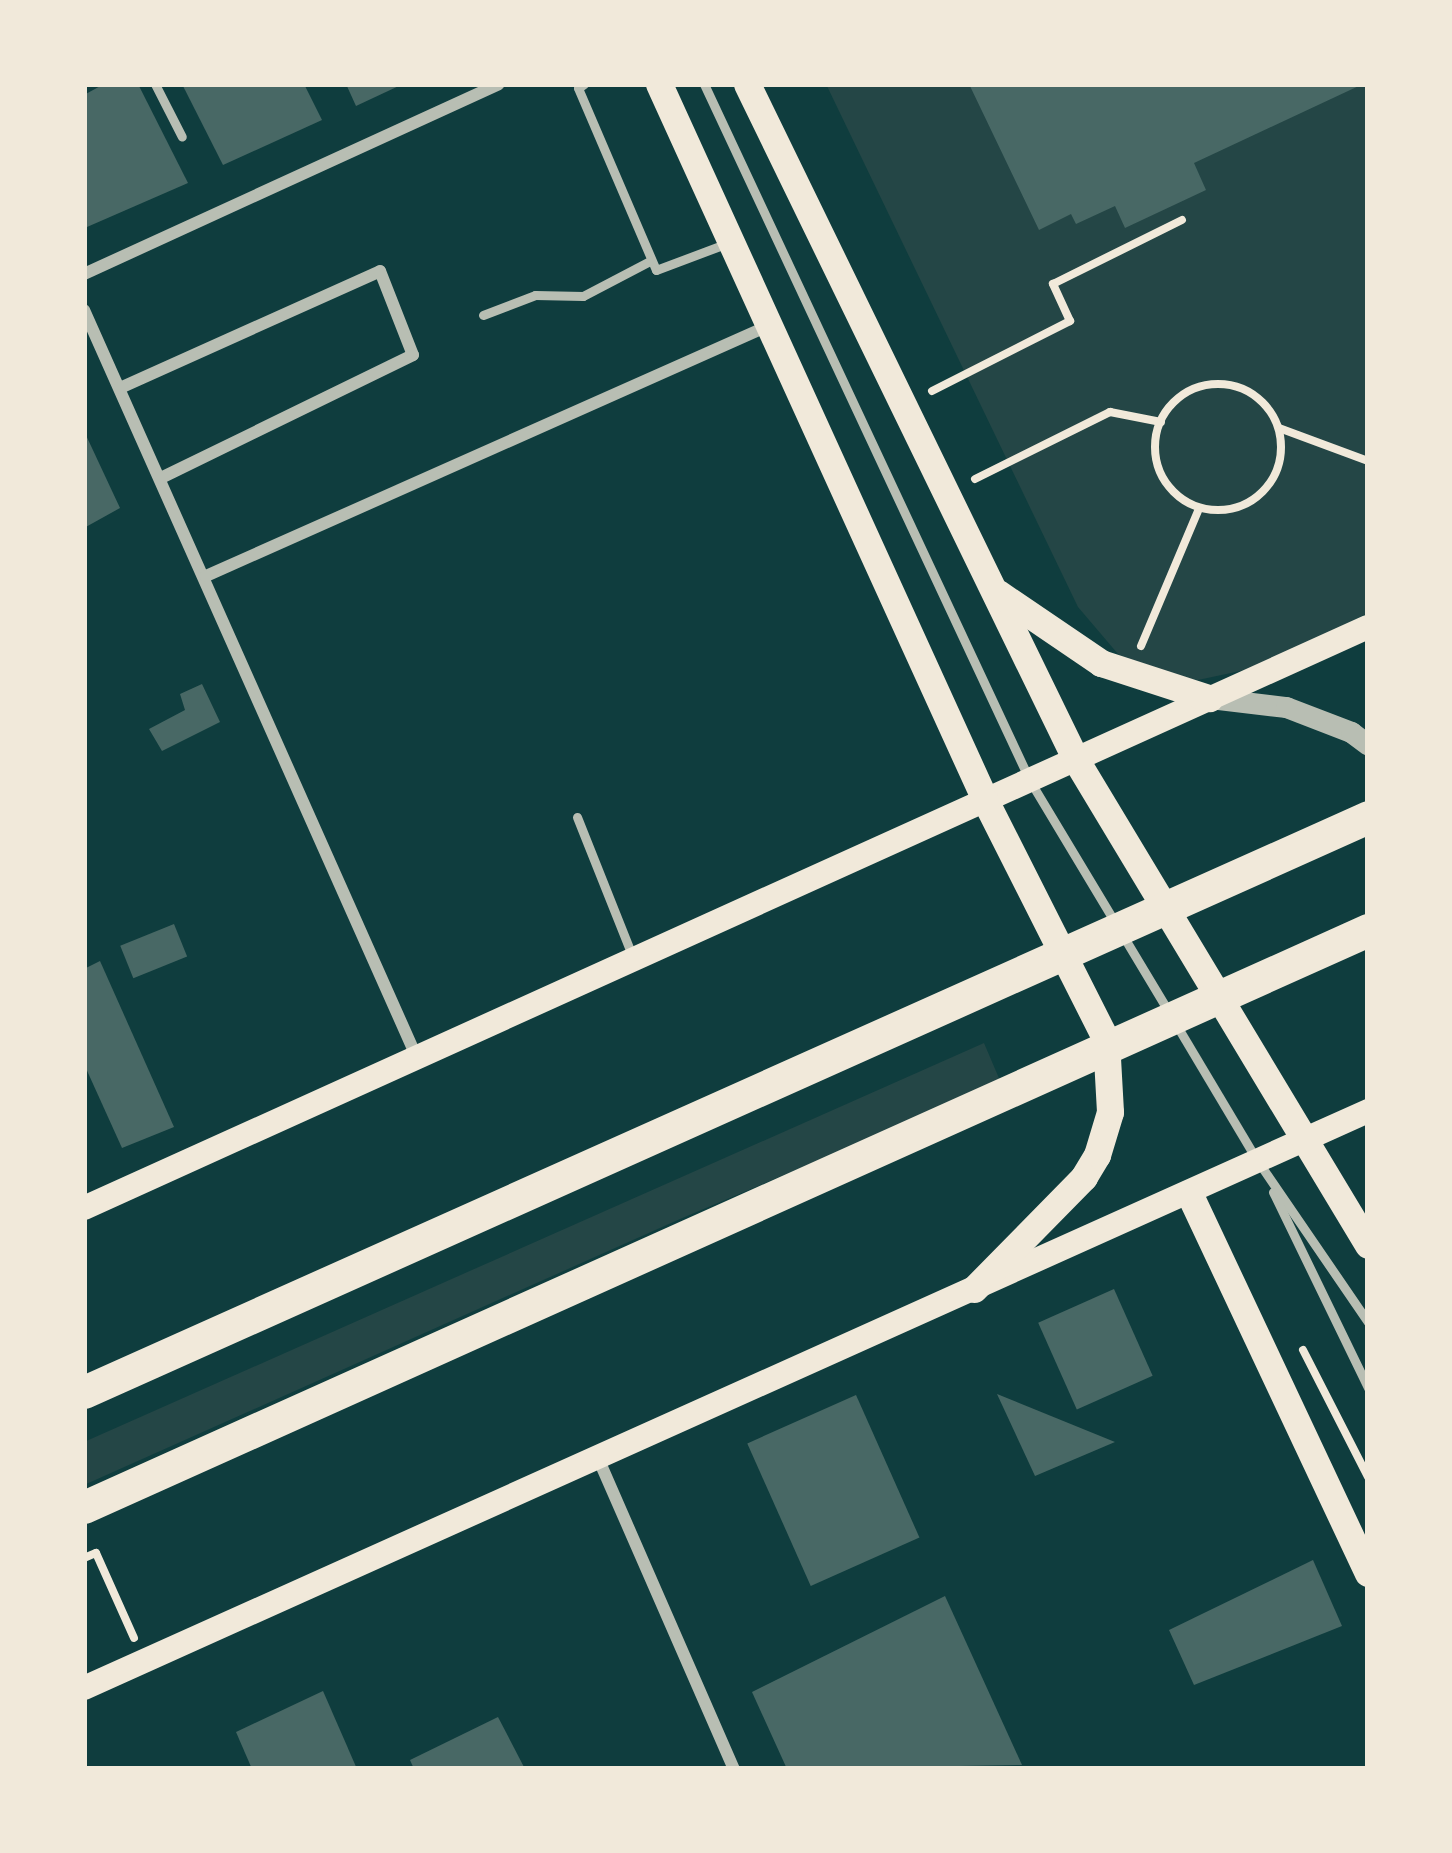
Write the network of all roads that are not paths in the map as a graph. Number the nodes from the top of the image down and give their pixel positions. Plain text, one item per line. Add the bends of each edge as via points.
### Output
1 (155, 84) edge
2 (499, 84) edge
3 (584, 84) edge
4 (659, 84) edge
5 (704, 84) edge
6 (747, 84) edge
7 (182, 137) dead end
8 (730, 242) junction
9 (650, 261) junction
10 (84, 274) edge
11 (84, 310) edge
12 (483, 315) dead end
13 (768, 326) junction
14 (120, 388) junction
15 (161, 478) junction
16 (206, 576) junction
17 (995, 591) junction
18 (1368, 627) edge
19 (1209, 698) junction
20 (1368, 745) edge
21 (1076, 760) junction
22 (1030, 781) junction
23 (986, 802) junction
24 (577, 817) dead end
25 (1368, 817) edge
26 (1368, 930) edge
27 (634, 961) junction
28 (417, 1058) junction
29 (1368, 1111) edge
30 (1306, 1137) junction
31 (1257, 1160) junction
32 (1189, 1193) junction
33 (84, 1208) edge
34 (1368, 1245) edge
35 (974, 1289) junction
36 (1368, 1322) edge
37 (1368, 1388) edge
38 (84, 1392) edge
39 (598, 1458) junction
40 (84, 1507) edge
41 (1368, 1573) edge
42 (84, 1688) edge
43 (734, 1769) edge

1 - 7 lane
2 - 10 street
3 - 9 lane via 578,88
4 - 8 main road
5 - 22 lane
6 - 17 main road
8 - 9 lane via 656,270
8 - 13 main road
9 - 12 lane via 583,296 535,295
11 - 14 street
13 - 16 street
13 - 23 main road
14 - 15 street
14 - 15 street via 380,271 413,355
15 - 16 street
16 - 28 street
17 - 19 main road via 1128,675
17 - 21 main road
18 - 19 main road
19 - 20 street via 1286,707
19 - 21 main road
21 - 22 main road
21 - 30 main road
22 - 23 main road
22 - 31 lane
23 - 27 main road
23 - 35 main road via 1106,1040 1111,1088 1104,1134 1084,1177
24 - 27 lane
25 - 38 highway
26 - 40 highway
27 - 28 main road
28 - 33 main road
29 - 30 main road
30 - 31 main road
30 - 34 main road
31 - 32 main road
31 - 36 lane
31 - 37 lane
32 - 35 main road
32 - 41 main road
35 - 39 main road
39 - 42 main road
39 - 43 street

